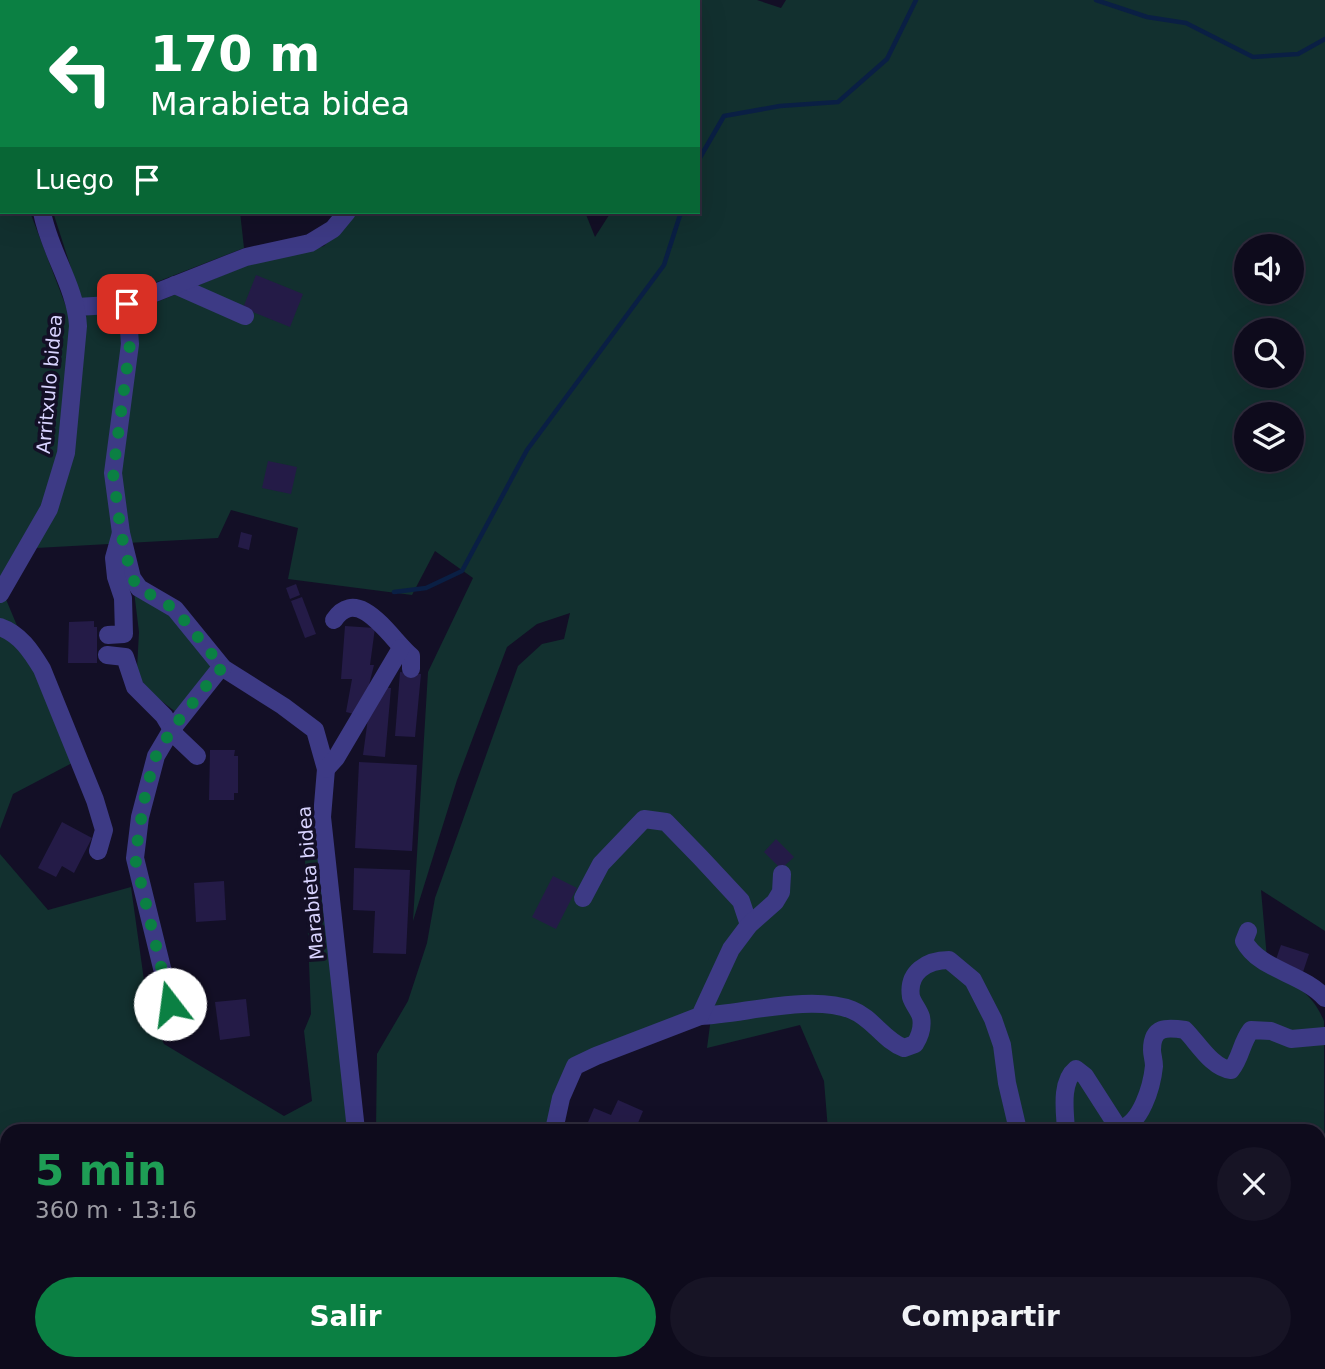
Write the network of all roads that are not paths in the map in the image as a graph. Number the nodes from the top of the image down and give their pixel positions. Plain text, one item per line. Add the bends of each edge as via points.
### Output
1 (42, 214) edge
2 (345, 214) edge
3 (175, 285) junction
4 (127, 304) junction
5 (77, 307) junction
6 (245, 316) dead end
7 (121, 533) junction
8 (0, 594) edge
9 (334, 620) dead end
10 (0, 626) edge
11 (108, 635) dead end
12 (401, 648) junction
13 (107, 655) dead end
14 (223, 668) junction
15 (411, 669) dead end
16 (172, 729) junction
17 (197, 756) dead end
18 (326, 769) junction
19 (98, 851) dead end
20 (782, 874) dead end
21 (583, 898) dead end
22 (749, 925) junction
23 (1248, 931) dead end
24 (1325, 998) edge
25 (700, 1016) junction
26 (176, 1025) dead end
27 (1325, 1035) edge
28 (355, 1124) edge
29 (555, 1124) edge
30 (1017, 1124) edge
31 (1066, 1124) edge
32 (1116, 1124) edge
33 (1130, 1124) edge

1 - 5 street, Arritxulo bidea
2 - 3 street via 333,229 310,243 246,257
3 - 4 street
3 - 6 street
4 - 5 street
4 - 7 street, Marabieta bidea via 130,344 113,473
5 - 8 street, Arritxulo bidea via 66,453 49,509
7 - 11 street via 114,558 123,598 124,634
7 - 14 street, Marabieta bidea via 132,578 139,588 175,609
9 - 12 street via 345,608 355,606 394,636
10 - 19 street via 16,635 42,669 95,800 104,830
12 - 15 street via 411,656
12 - 18 street
13 - 16 street via 125,657 135,687
14 - 16 street
14 - 18 street, Marabieta bidea via 315,730
16 - 17 street
16 - 26 street via 156,756 135,858
18 - 28 street, Marabieta bidea via 322,817
20 - 22 street via 775,902
21 - 22 street via 601,864 644,818 666,822 741,901
22 - 25 street via 731,949
23 - 24 street via 1244,941 1250,953
25 - 29 street via 575,1066
25 - 30 street via 836,1005 854,1010 904,1048 915,1044 920,1034 921,1017 912,999 911,983 918,970 935,960 949,960 973,980 989,1009 1002,1045
27 - 33 street via 1291,1039 1251,1030 1231,1070 1212,1060 1185,1030 1163,1028 1152,1042 1154,1064 1146,1096
31 - 32 street via 1068,1083 1076,1069

